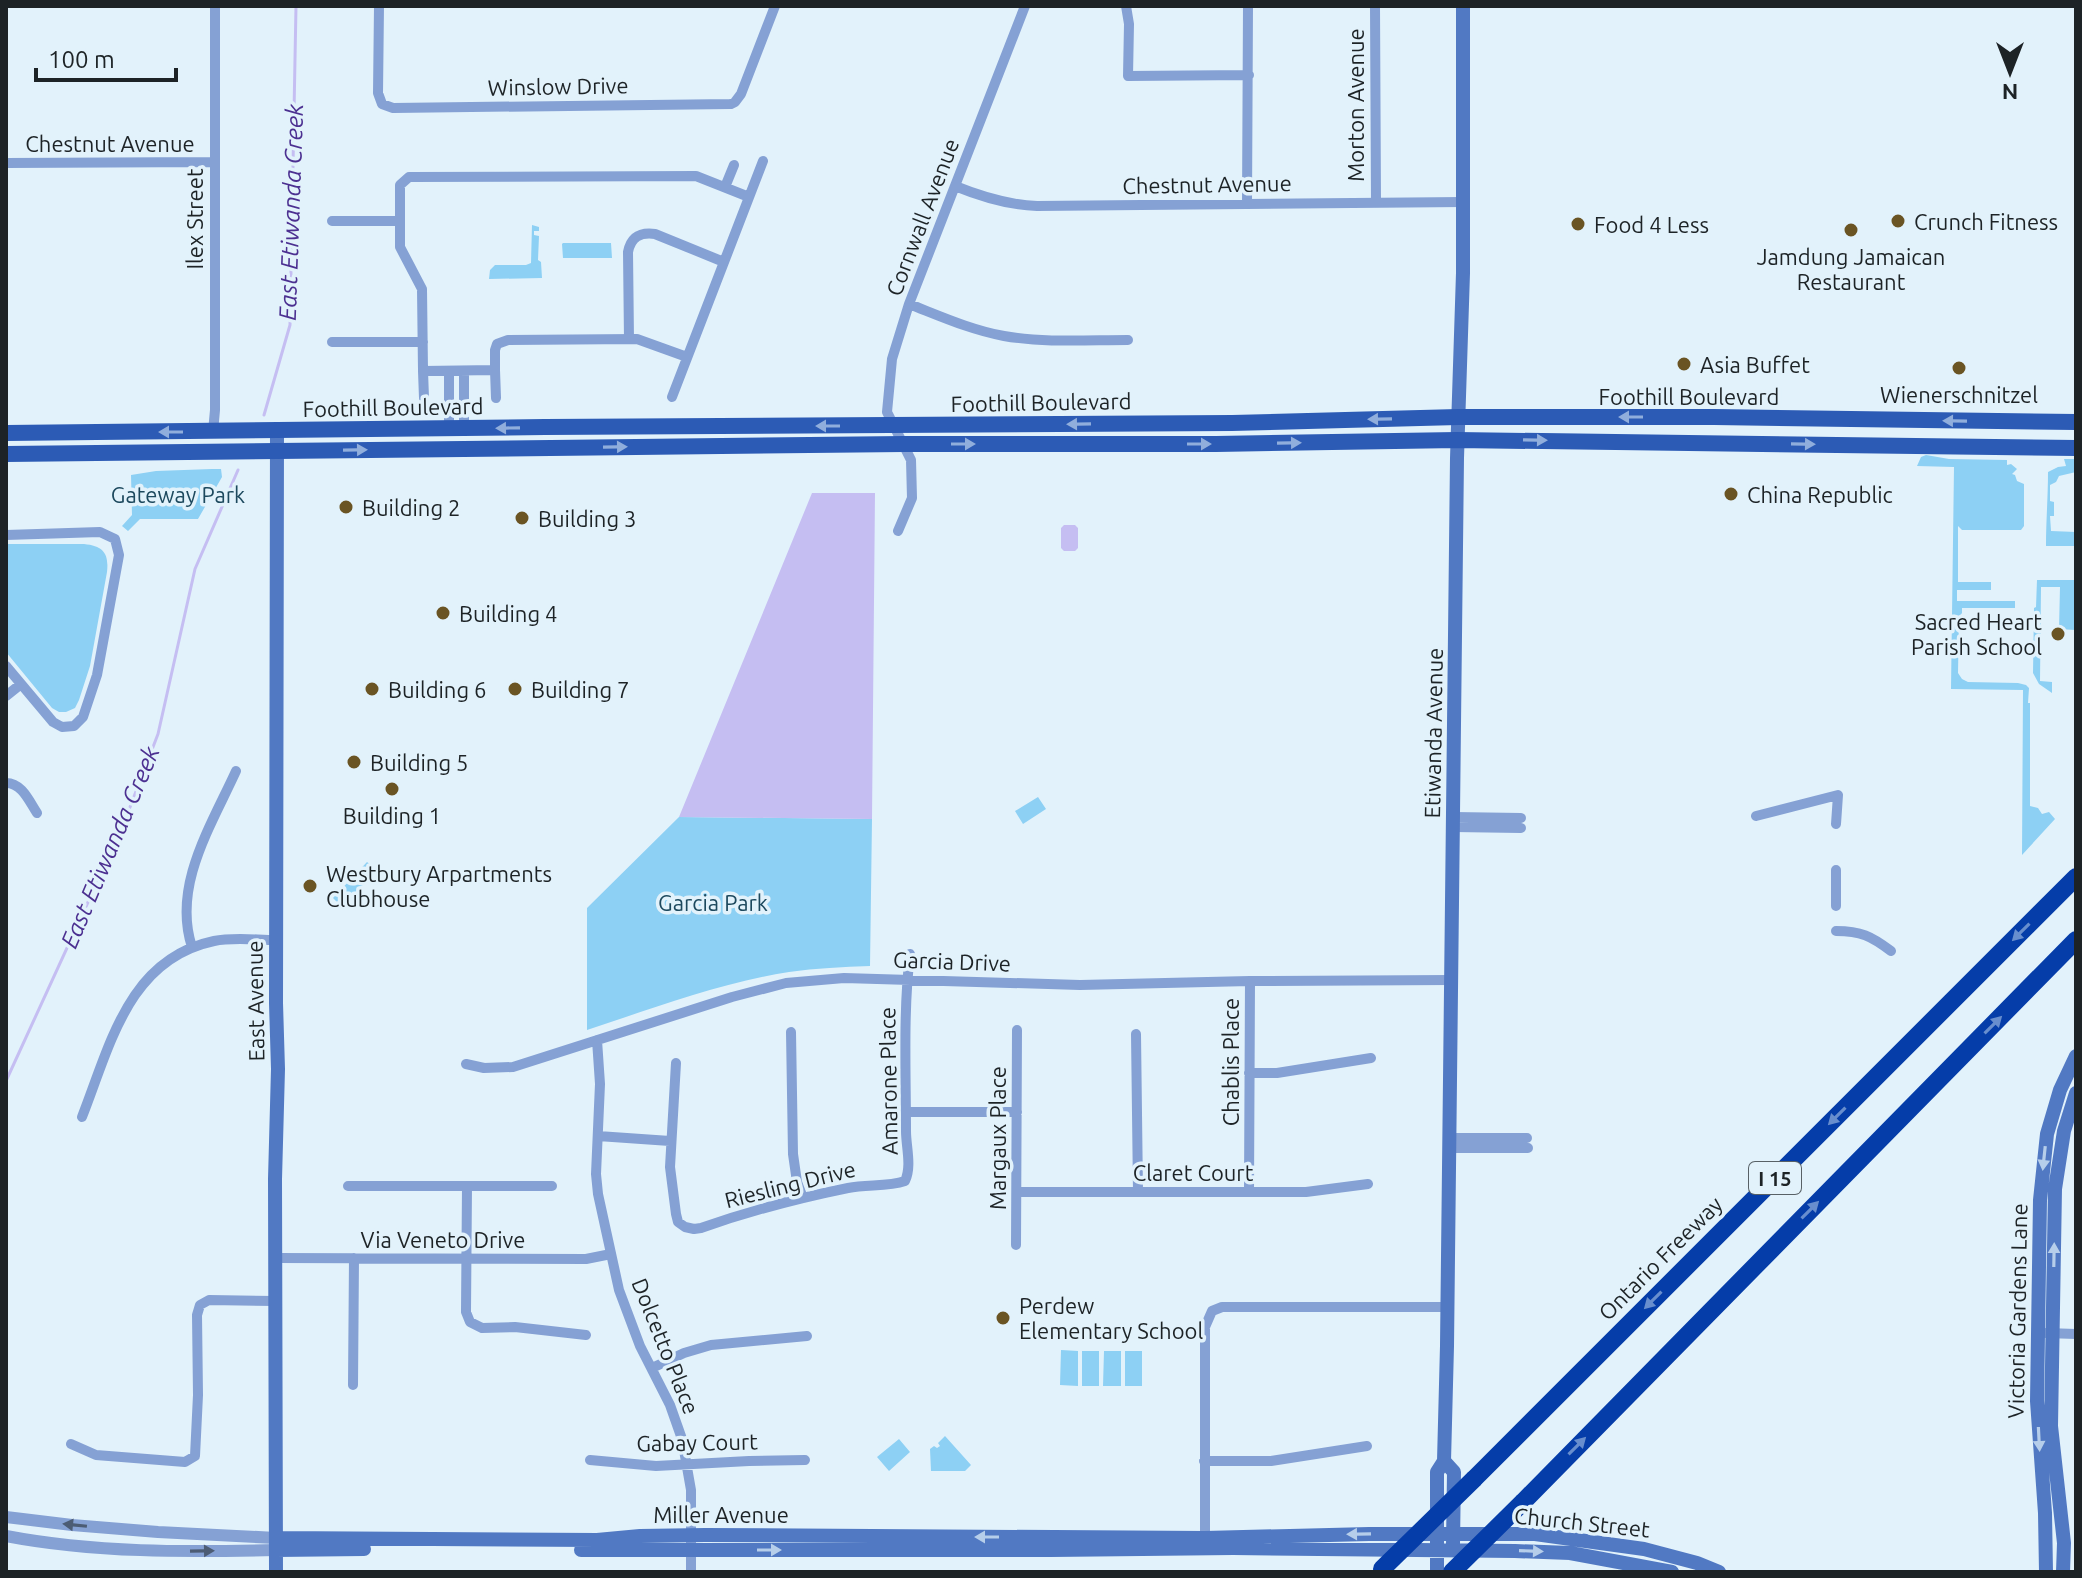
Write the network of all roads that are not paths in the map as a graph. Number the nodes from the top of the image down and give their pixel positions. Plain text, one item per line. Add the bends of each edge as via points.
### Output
1 (215, 6) edge
2 (379, 6) edge
3 (775, 6) edge
4 (1025, 6) edge
5 (1126, 6) edge
6 (1248, 6) edge
7 (1375, 6) edge
8 (1463, 6) edge
9 (1249, 75) junction
10 (763, 161) dead end
11 (214, 162) junction
12 (6, 163) edge
13 (734, 165) dead end
14 (955, 186) junction
15 (725, 187) junction
16 (749, 197) junction
17 (1463, 202) junction
18 (1376, 203) junction
19 (1247, 204) junction
20 (332, 221) dead end
21 (400, 221) junction
22 (724, 262) junction
23 (909, 304) junction
24 (629, 339) junction
25 (1128, 340) dead end
26 (332, 342) dead end
27 (423, 342) junction
28 (687, 357) junction
29 (495, 370) junction
30 (423, 371) junction
31 (449, 371) junction
32 (467, 371) junction
33 (672, 397) dead end
34 (424, 398) dead end
35 (496, 398) dead end
36 (1458, 417) junction
37 (2076, 422) edge
38 (894, 425) junction
39 (457, 428) junction
40 (277, 430) junction
41 (213, 432) junction
42 (6, 433) edge
43 (1457, 440) junction
44 (904, 444) junction
45 (2076, 448) edge
46 (277, 451) junction
47 (6, 454) edge
48 (898, 531) dead end
49 (6, 535) edge
50 (6, 666) edge
51 (21, 684) junction
52 (6, 696) edge
53 (236, 771) dead end
54 (6, 783) edge
55 (37, 813) dead end
56 (1756, 816) dead end
57 (1454, 822) junction
58 (1521, 823) dead end
59 (1836, 824) dead end
60 (1836, 870) dead end
61 (2076, 877) edge
62 (1836, 906) dead end
63 (1836, 931) dead end
64 (276, 940) junction
65 (2076, 940) edge
66 (192, 947) junction
67 (1891, 951) dead end
68 (910, 954) dead end
69 (907, 980) junction
70 (1451, 980) junction
71 (1250, 981) junction
72 (1017, 1030) dead end
73 (791, 1032) dead end
74 (1136, 1034) dead end
75 (597, 1040) junction
76 (2076, 1056) edge
77 (1371, 1058) dead end
78 (676, 1063) dead end
79 (466, 1064) dead end
80 (2076, 1069) edge
81 (1249, 1073) junction
82 (2076, 1093) edge
83 (906, 1112) junction
84 (1017, 1112) junction
85 (82, 1117) dead end
86 (2066, 1123) junction
87 (598, 1136) junction
88 (670, 1141) junction
89 (1449, 1143) junction
90 (1527, 1143) dead end
91 (905, 1181) joint
92 (1368, 1184) dead end
93 (348, 1186) dead end
94 (467, 1186) junction
95 (552, 1186) dead end
96 (1017, 1192) junction
97 (1138, 1192) junction
98 (1249, 1192) junction
99 (803, 1198) junction
100 (1016, 1245) dead end
101 (611, 1254) junction
102 (276, 1258) junction
103 (354, 1258) junction
104 (467, 1259) junction
105 (275, 1301) junction
106 (1448, 1307) junction
107 (2037, 1333) junction
108 (2053, 1333) junction
109 (2076, 1334) edge
110 (586, 1335) dead end
111 (807, 1336) dead end
112 (652, 1368) junction
113 (353, 1385) dead end
114 (71, 1444) dead end
115 (1367, 1446) dead end
116 (590, 1460) dead end
117 (805, 1460) dead end
118 (1204, 1461) junction
119 (1444, 1461) junction
120 (688, 1465) junction
121 (6, 1517) edge
122 (1437, 1535) junction
123 (1453, 1535) junction
124 (6, 1536) edge
125 (691, 1542) junction
126 (1205, 1543) junction
127 (276, 1544) junction
128 (1437, 1550) junction
129 (1453, 1551) junction
130 (1381, 1571) edge
131 (276, 1572) edge
132 (691, 1572) edge
133 (1437, 1572) edge
134 (1452, 1572) edge
135 (1672, 1572) edge
136 (1719, 1572) edge
137 (2046, 1572) edge
138 (2063, 1572) edge

1 - 11 street, Ilex Street
2 - 3 street, Winslow Drive via 378,93 382,104 393,108 726,105 741,94
4 - 14 street, Cornwall Avenue
5 - 9 street via 1128,76
6 - 9 street
7 - 18 street, Morton Avenue
8 - 17 main road, Etiwanda Avenue
9 - 19 street
10 - 16 street
11 - 12 street, Chestnut Avenue
11 - 41 street, Ilex Street
13 - 15 street
14 - 19 street, Chestnut Avenue via 1027,206
14 - 23 street, Cornwall Avenue
15 - 16 street
15 - 21 street via 696,176 409,177 400,185
16 - 22 street
17 - 18 street, Chestnut Avenue
17 - 36 main road, Etiwanda Avenue
18 - 19 street, Chestnut Avenue
20 - 21 street
21 - 27 street via 400,247 422,289
22 - 24 street via 655,234 639,234 628,252
22 - 28 street
23 - 25 street via 1002,336
23 - 38 street, Cornwall Avenue via 889,381 887,412
24 - 28 street
24 - 29 street via 501,341 495,350
26 - 27 street
27 - 30 street
28 - 33 street
29 - 32 street
29 - 35 street
30 - 31 street
30 - 34 street
31 - 32 street
31 - 39 street
32 - 39 street
37 -> 36 main road, Foothill Boulevard
36 -> 38 main road, Foothill Boulevard
36 - 43 main road, Etiwanda Avenue
38 -> 39 main road, Foothill Boulevard
38 - 44 street, Cornwall Avenue
39 - 40 main road, Foothill Boulevard
40 - 41 main road, Foothill Boulevard
40 - 46 main road, East Avenue
41 -> 42 main road, Foothill Boulevard
44 -> 43 main road, Foothill Boulevard
43 -> 45 main road, Foothill Boulevard
43 - 57 main road, Etiwanda Avenue
46 -> 44 main road, Foothill Boulevard
44 - 48 street, Cornwall Avenue via 911,460 912,498
46 - 47 main road, Foothill Boulevard
46 - 64 main road, East Avenue
49 - 51 street via 100,532 115,539 119,555 97,675 83,717 74,726 62,727
50 - 51 street
51 - 52 street
53 - 66 street via 188,881 185,906
54 - 55 street via 18,785
56 - 59 street via 1838,795
57 - 58 street
57 - 70 main road, Etiwanda Avenue
60 - 62 street
61 -> 130 highway, Ontario Freeway / I 15, bridge
63 - 67 street via 1863,933
64 - 66 street via 217,940
64 - 102 main road, East Avenue
134 -> 65 highway, I 15, bridge
66 - 85 street via 159,967 137,989
68 - 69 street, Amarone Place
69 - 71 street, Garcia Drive via 1080,985
69 - 75 street, Garcia Drive via 786,983
69 - 83 street, Amarone Place
70 - 71 street, Garcia Drive
70 - 89 main road, Etiwanda Avenue
71 - 81 street, Chablis Place
72 - 84 street, Margaux Place
73 - 99 street via 793,1154
74 - 97 street
75 - 79 street, Garcia Drive via 513,1067
75 - 87 street, Dolcetto Place
76 -> 107 main road, Victoria Gardens Lane via 2060,1090 2045,1147
77 - 81 street
78 - 88 street
80 - 86 main road via 2060,1116
81 - 98 street, Chablis Place
82 - 86 main road, Victoria Gardens Lane
83 - 84 street
83 - 91 street, Amarone Place
84 - 96 street, Margaux Place
108 -> 86 main road, Victoria Gardens Lane via 2055,1189
87 - 88 street
87 - 101 street, Dolcetto Place via 598,1194
88 - 99 street, Riesling Drive via 676,1214 685,1227 701,1228
89 - 90 street
89 - 106 main road, Etiwanda Avenue
91 - 99 street, Riesling Drive
92 - 98 street, Claret Court
93 - 94 street
94 - 95 street
94 - 104 street
96 - 97 street, Claret Court
96 - 100 street, Margaux Place
97 - 98 street, Claret Court
101 - 104 street, Via Veneto Drive via 586,1259
101 - 112 street, Dolcetto Place via 619,1290
102 - 103 street, Via Veneto Drive
102 - 105 main road, East Avenue
103 - 104 street, Via Veneto Drive
103 - 113 street
104 - 110 street via 466,1312 473,1326
105 - 114 street via 209,1300 200,1305 195,1456 185,1462 96,1455
105 - 127 main road, East Avenue
106 - 118 street via 1212,1311 1205,1327
106 - 119 main road, Etiwanda Avenue
107 - 108 street
107 -> 137 main road, Victoria Gardens Lane
108 - 109 street
108 - 138 main road, Victoria Gardens Lane via 2051,1426
111 - 112 street via 711,1345
112 - 120 street, Dolcetto Place via 676,1421
115 - 118 street via 1271,1461
116 - 120 street, Gabay Court
117 - 120 street, Gabay Court
118 - 126 street
119 - 122 main road, Etiwanda Avenue via 1437,1472
119 - 123 main road, Etiwanda Avenue via 1454,1472
120 - 125 street, Dolcetto Place
127 -> 121 street, Miller Avenue
122 - 123 main road, Church Street
122 -> 126 main road, Miller Avenue
122 - 128 main road, Etiwanda Avenue
123 - 129 main road, Etiwanda Avenue
123 - 136 main road, Church Street via 1593,1540
124 -> 127 street, Miller Avenue via 129,1550
125 - 126 main road, Miller Avenue
125 - 127 main road, Miller Avenue via 640,1536
125 - 132 street, Dolcetto Place
126 - 128 main road, Miller Avenue
127 - 131 main road, East Avenue
128 - 129 main road, Church Street
128 - 133 main road, Etiwanda Avenue
129 - 134 main road, Etiwanda Avenue
129 -> 135 main road, Church Street via 1570,1553

